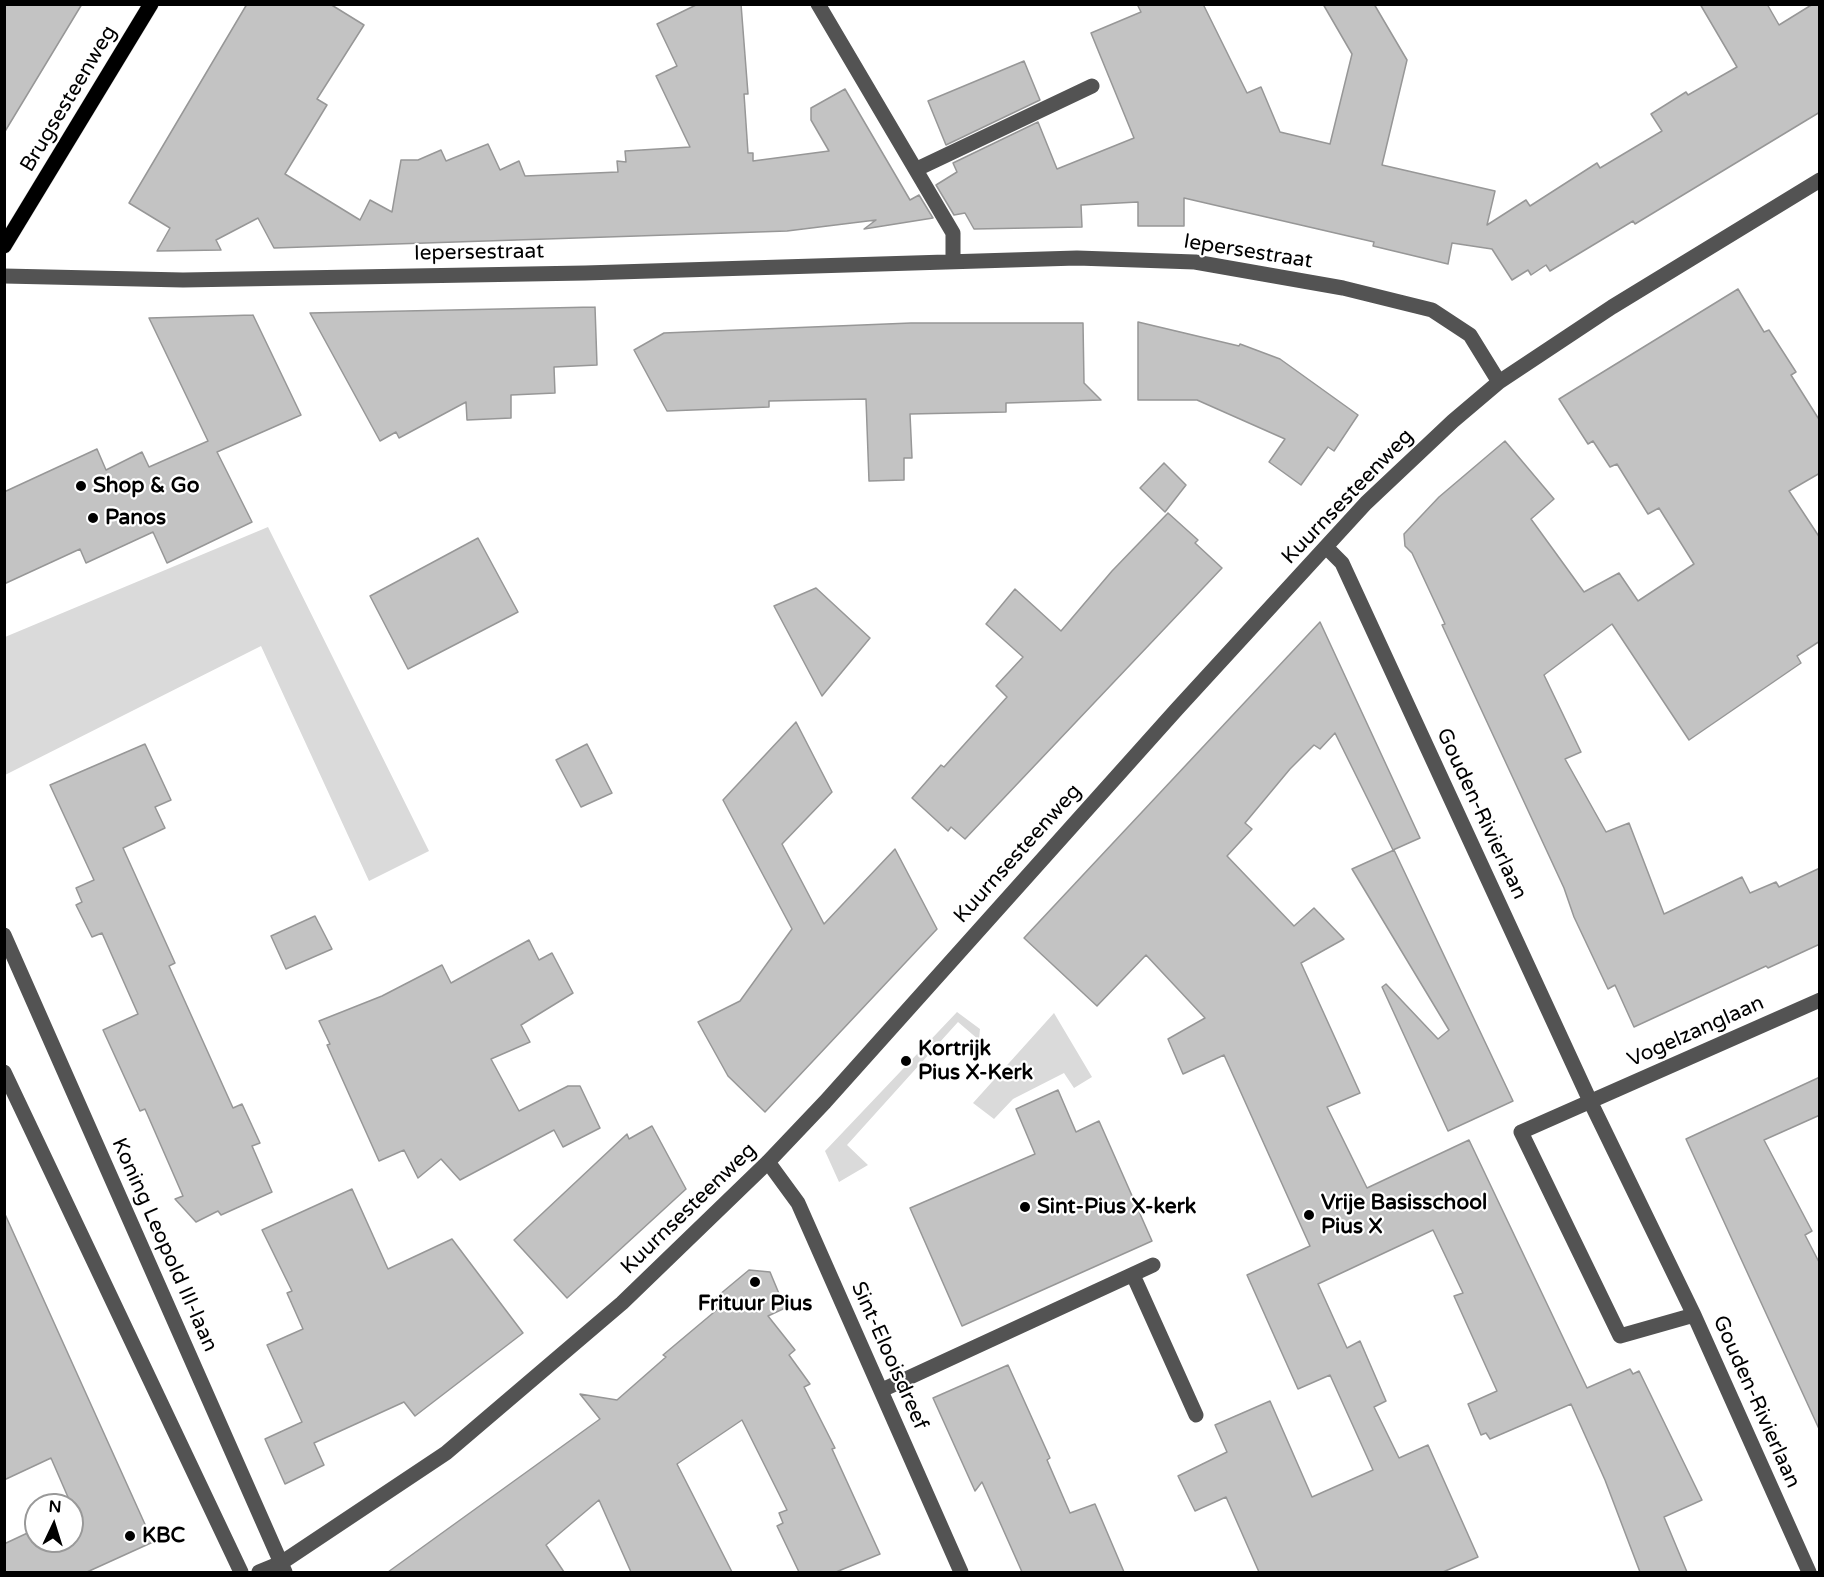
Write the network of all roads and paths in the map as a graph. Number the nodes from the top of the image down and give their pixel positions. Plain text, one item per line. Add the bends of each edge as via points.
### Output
1 (151, 4) edge
2 (818, 4) edge
3 (1092, 86) dead end
4 (917, 169) junction
5 (1820, 180) edge
6 (4, 246) edge
7 (953, 261) junction
8 (4, 276) edge
9 (1500, 382) junction
10 (1326, 548) junction
11 (4, 935) edge
12 (1820, 1000) edge
13 (4, 1072) edge
14 (1591, 1103) junction
15 (768, 1162) junction
16 (1153, 1265) dead end
17 (1133, 1275) junction
18 (1694, 1315) junction
19 (882, 1390) junction
20 (1196, 1415) dead end
21 (283, 1568) edge
22 (241, 1572) edge
23 (259, 1572) edge
24 (961, 1572) edge
25 (1809, 1572) edge

1 - 6 main road, Brugsesteenweg
2 - 4 street
3 - 4 street
4 - 7 street via 953,233
5 - 9 street, Kuurnsesteenweg via 1612,307
7 - 8 street, Iepersestraat via 195,280
7 - 9 street, Iepersestraat via 1077,258 1195,262 1343,288 1432,310 1470,335
9 - 10 street, Kuurnsesteenweg via 1366,503
10 - 14 street, Gouden-Rivierlaan via 1342,563
10 - 15 street, Kuurnsesteenweg
11 - 21 street, Koning Leopold III-laan
12 - 14 street, Vogelzanglaan
13 - 22 street
14 - 18 street, Gouden-Rivierlaan
14 - 18 street, Gouden-Rivierlaan via 1521,1132 1615,1326 1620,1336
15 - 19 street, Sint-Elooisdreef via 798,1203
15 - 21 street, Kuurnsesteenweg via 622,1303 446,1453
16 - 17 street
17 - 19 street
17 - 20 street
18 - 25 street, Gouden-Rivierlaan
19 - 24 street, Sint-Elooisdreef
21 - 23 street, Kuurnsesteenweg

